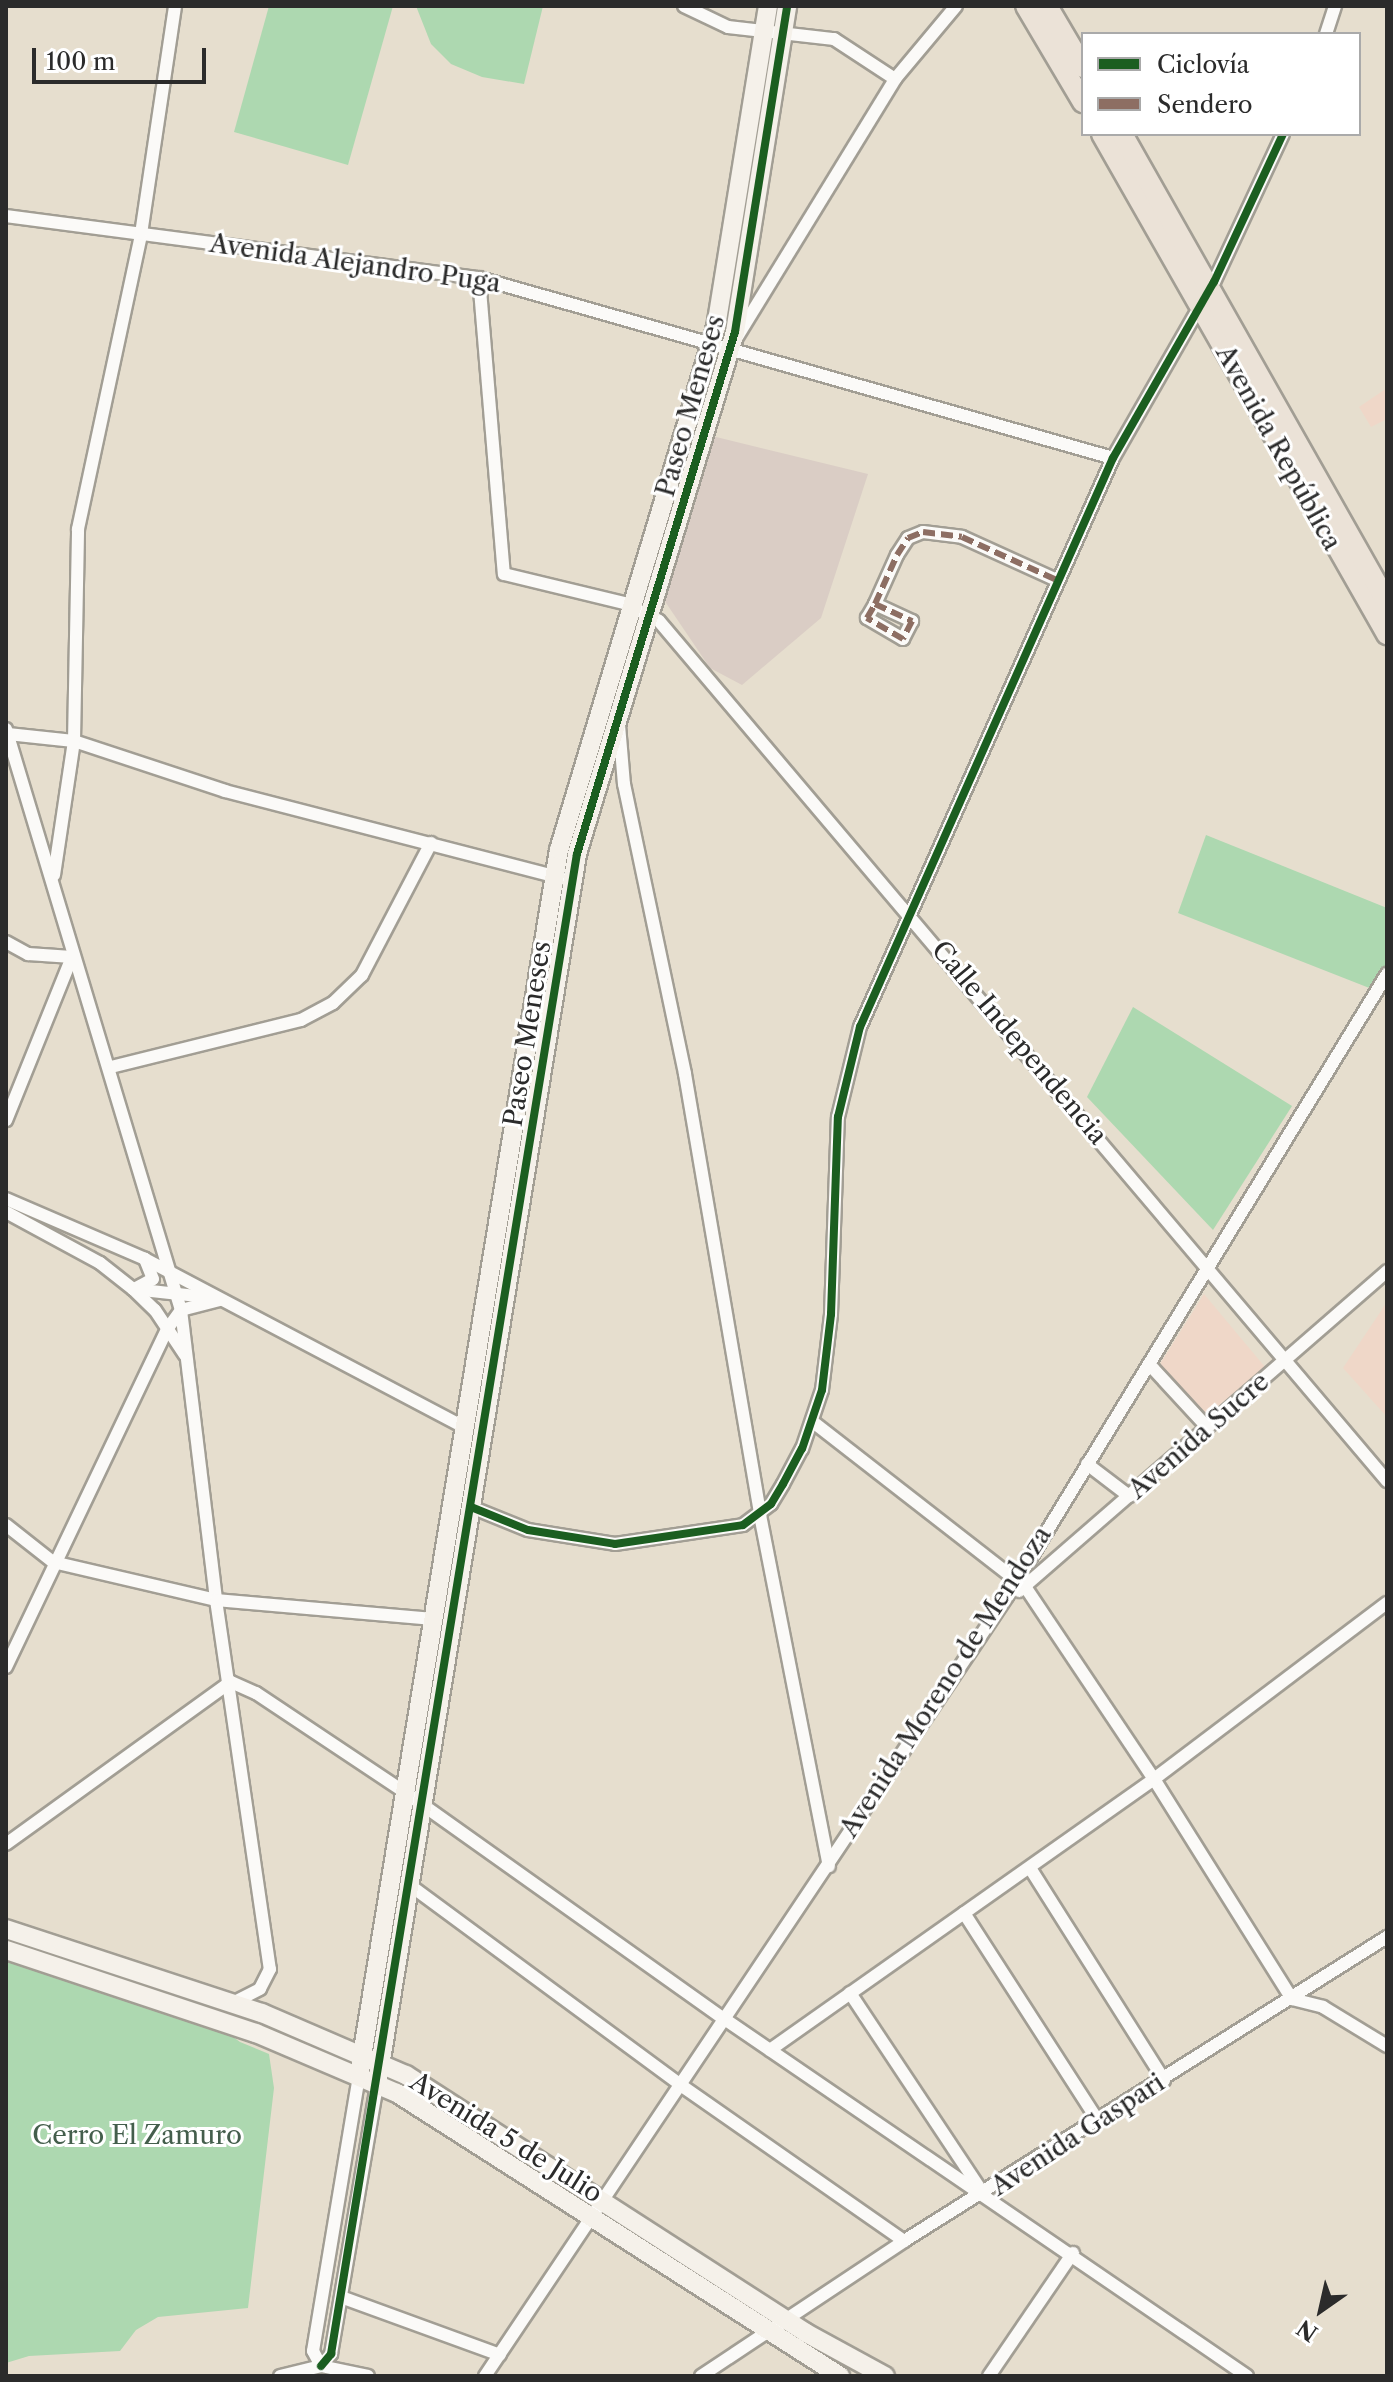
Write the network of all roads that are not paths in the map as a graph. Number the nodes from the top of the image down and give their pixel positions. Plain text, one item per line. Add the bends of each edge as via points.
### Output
1 (175, 6) edge
2 (684, 6) edge
3 (768, 6) edge
4 (787, 6) edge
5 (956, 6) edge
6 (1026, 6) edge
7 (1047, 6) edge
8 (1335, 6) edge
9 (1327, 32) edge
10 (774, 33) junction
11 (1081, 64) edge
12 (895, 79) junction
13 (1081, 99) edge
14 (1103, 136) edge
15 (1123, 136) edge
16 (1282, 136) edge
17 (6, 216) edge
18 (141, 234) junction
19 (479, 278) junction
20 (1204, 298) junction
21 (720, 347) junction
22 (1113, 458) junction
23 (1057, 580) junction
24 (1387, 602) edge
25 (875, 604) dead end
26 (643, 611) junction
27 (1387, 634) edge
28 (619, 717) junction
29 (7, 732) edge
30 (74, 741) junction
31 (431, 843) junction
32 (554, 875) junction
33 (53, 878) junction
34 (572, 882) junction
35 (909, 913) junction
36 (6, 942) edge
37 (72, 957) junction
38 (1387, 974) edge
39 (111, 1067) junction
40 (6, 1120) edge
41 (6, 1199) edge
42 (6, 1212) edge
43 (145, 1259) junction
44 (1210, 1270) junction
45 (1387, 1271) edge
46 (171, 1276) junction
47 (133, 1289) junction
48 (175, 1292) junction
49 (220, 1300) junction
50 (181, 1310) junction
51 (168, 1328) junction
52 (187, 1357) junction
53 (152, 1360) junction
54 (1285, 1362) junction
55 (1149, 1364) junction
56 (813, 1422) junction
57 (1207, 1427) junction
58 (466, 1428) junction
59 (1087, 1464) junction
60 (1387, 1481) edge
61 (1129, 1496) junction
62 (471, 1507) junction
63 (760, 1515) junction
64 (6, 1525) edge
65 (53, 1562) junction
66 (1015, 1577) junction
67 (1026, 1588) junction
68 (1008, 1595) junction
69 (216, 1600) junction
70 (1387, 1603) edge
71 (433, 1619) junction
72 (6, 1667) edge
73 (231, 1682) junction
74 (1154, 1779) junction
75 (406, 1793) junction
76 (424, 1806) junction
77 (6, 1844) edge
78 (829, 1866) junction
79 (1030, 1868) junction
80 (411, 1886) junction
81 (964, 1913) junction
82 (6, 1929) edge
83 (1387, 1937) edge
84 (6, 1950) edge
85 (850, 1993) junction
86 (1292, 1999) junction
87 (232, 2003) junction
88 (726, 2020) junction
89 (1387, 2046) edge
90 (770, 2050) junction
91 (363, 2054) junction
92 (381, 2063) junction
93 (359, 2075) junction
94 (1164, 2080) junction
95 (377, 2084) junction
96 (682, 2086) junction
97 (1098, 2121) junction
98 (985, 2195) junction
99 (605, 2201) junction
100 (592, 2217) junction
101 (904, 2241) junction
102 (1073, 2253) junction
103 (341, 2297) junction
104 (786, 2320) junction
105 (769, 2334) junction
106 (500, 2355) junction
107 (320, 2371) edge
108 (280, 2376) edge
109 (368, 2376) edge
110 (485, 2376) edge
111 (701, 2376) edge
112 (840, 2376) edge
113 (885, 2376) edge
114 (989, 2376) edge
115 (1247, 2376) edge

1 - 18 street
2 - 10 street via 728,27
3 - 10 street, Paseo Meneses
4 - 10 street, Paseo Meneses
5 - 12 street
6 - 13 main road
7 - 11 main road
8 - 9 street
10 - 12 street via 834,39
10 - 21 street, Paseo Meneses
12 - 21 street
14 - 20 main road, Avenida República
15 - 20 main road, Avenida República
16 - 20 street
17 - 18 street, Avenida Alejandro Puga
18 - 19 street, Avenida Alejandro Puga
18 - 30 street via 78,529
19 - 21 street, Avenida Alejandro Puga
19 - 26 street via 504,574
20 - 22 street
20 - 24 main road, Avenida República
20 - 27 main road, Avenida República
21 - 22 street, Avenida Alejandro Puga
21 - 26 street, Paseo Meneses
22 - 23 street
23 - 25 street via 962,537 923,532 908,538
23 - 35 street
26 - 28 street, Paseo Meneses
26 - 32 street, Paseo Meneses
26 - 35 street, Calle Independencia
28 - 34 street, Paseo Meneses
28 - 63 street via 624,784 685,1074
29 - 30 street
29 - 33 street
30 - 31 street via 225,791
30 - 33 street
31 - 32 street
31 - 39 street via 362,975 333,1003 301,1020
32 - 34 street
32 - 58 street, Paseo Meneses
33 - 37 street
34 - 62 street, Paseo Meneses
35 - 44 street, Calle Independencia
35 - 56 street via 860,1027 845,1077 838,1117 828,1351
36 - 37 street via 28,954
37 - 39 street
37 - 40 street
38 - 44 street, Avenida Moreno de Mendoza
39 - 46 street
41 - 43 street
42 - 47 street via 100,1263
43 - 46 street
43 - 47 street via 153,1279
44 - 54 street, Calle Independencia
44 - 55 street, Avenida Moreno de Mendoza
45 - 54 street, Avenida Sucre
46 - 48 street
46 - 49 street
47 - 48 street
47 - 51 street
48 - 49 street
48 - 50 street
49 - 50 street
49 - 58 street
50 - 51 street
50 - 52 street
51 - 52 street
51 - 53 street
52 - 53 street via 173,1348
52 - 69 street
53 - 65 street
54 - 57 street, Avenida Sucre
54 - 60 street, Calle Independencia
55 - 57 street
55 - 59 street, Avenida Moreno de Mendoza
56 - 63 street via 783,1484
56 - 66 street
57 - 61 street, Avenida Sucre
58 - 71 street, Paseo Meneses
59 - 61 street
59 - 66 street, Avenida Moreno de Mendoza
61 - 67 street, Avenida Sucre
62 - 63 street via 528,1530 615,1544 717,1531
62 - 76 street, Paseo Meneses
63 - 78 street
64 - 65 street
65 - 69 street
65 - 72 street
66 - 67 street
66 - 68 street, Avenida Moreno de Mendoza
67 - 68 street, Avenida Sucre
67 - 74 street
68 - 78 street, Avenida Moreno de Mendoza via 847,1831
69 - 71 street
69 - 73 street
70 - 74 street
71 - 75 street, Paseo Meneses
73 - 75 street via 256,1693
73 - 77 street
73 - 87 street via 270,1969 260,1989
74 - 79 street
74 - 86 street
75 - 76 street
75 - 91 street, Paseo Meneses
76 - 80 street, Paseo Meneses
76 - 88 street
78 - 88 street, Avenida Moreno de Mendoza
79 - 81 street
79 - 94 street
80 - 92 street, Paseo Meneses
80 - 96 street
81 - 85 street
81 - 97 street
82 - 87 street, Avenida 5 de Julio
83 - 86 street, Avenida Gaspari
84 - 93 street, Avenida 5 de Julio via 256,2033
85 - 90 street
85 - 98 street
86 - 89 street via 1323,2007
86 - 94 street, Avenida Gaspari
87 - 91 street, Avenida 5 de Julio
88 - 90 street
88 - 96 street, Avenida Moreno de Mendoza
90 - 98 street
91 - 92 street, Avenida 5 de Julio
91 - 93 street, Paseo Meneses
92 - 95 street, Paseo Meneses
92 - 99 street, Avenida 5 de Julio via 448,2098
93 - 95 street, Avenida 5 de Julio
93 - 107 street via 313,2351
94 - 97 street, Avenida Gaspari
95 - 100 street, Avenida 5 de Julio via 449,2123
95 - 103 street
96 - 99 street, Avenida Moreno de Mendoza
96 - 101 street
97 - 98 street, Avenida Gaspari
98 - 101 street, Avenida Gaspari
98 - 102 street
99 - 100 street, Avenida Moreno de Mendoza
99 - 104 street, Avenida 5 de Julio
100 - 105 street, Avenida 5 de Julio
100 - 106 street, Avenida Moreno de Mendoza
101 - 104 street, Avenida Gaspari
102 - 114 street
102 - 115 street
103 - 106 street
103 - 107 street via 331,2354
104 - 105 street, Avenida Gaspari
104 - 113 street, Avenida 5 de Julio
105 - 111 street, Avenida Gaspari
105 - 112 street, Avenida 5 de Julio
106 - 110 street, Avenida Moreno de Mendoza
107 - 108 street
107 - 109 street

